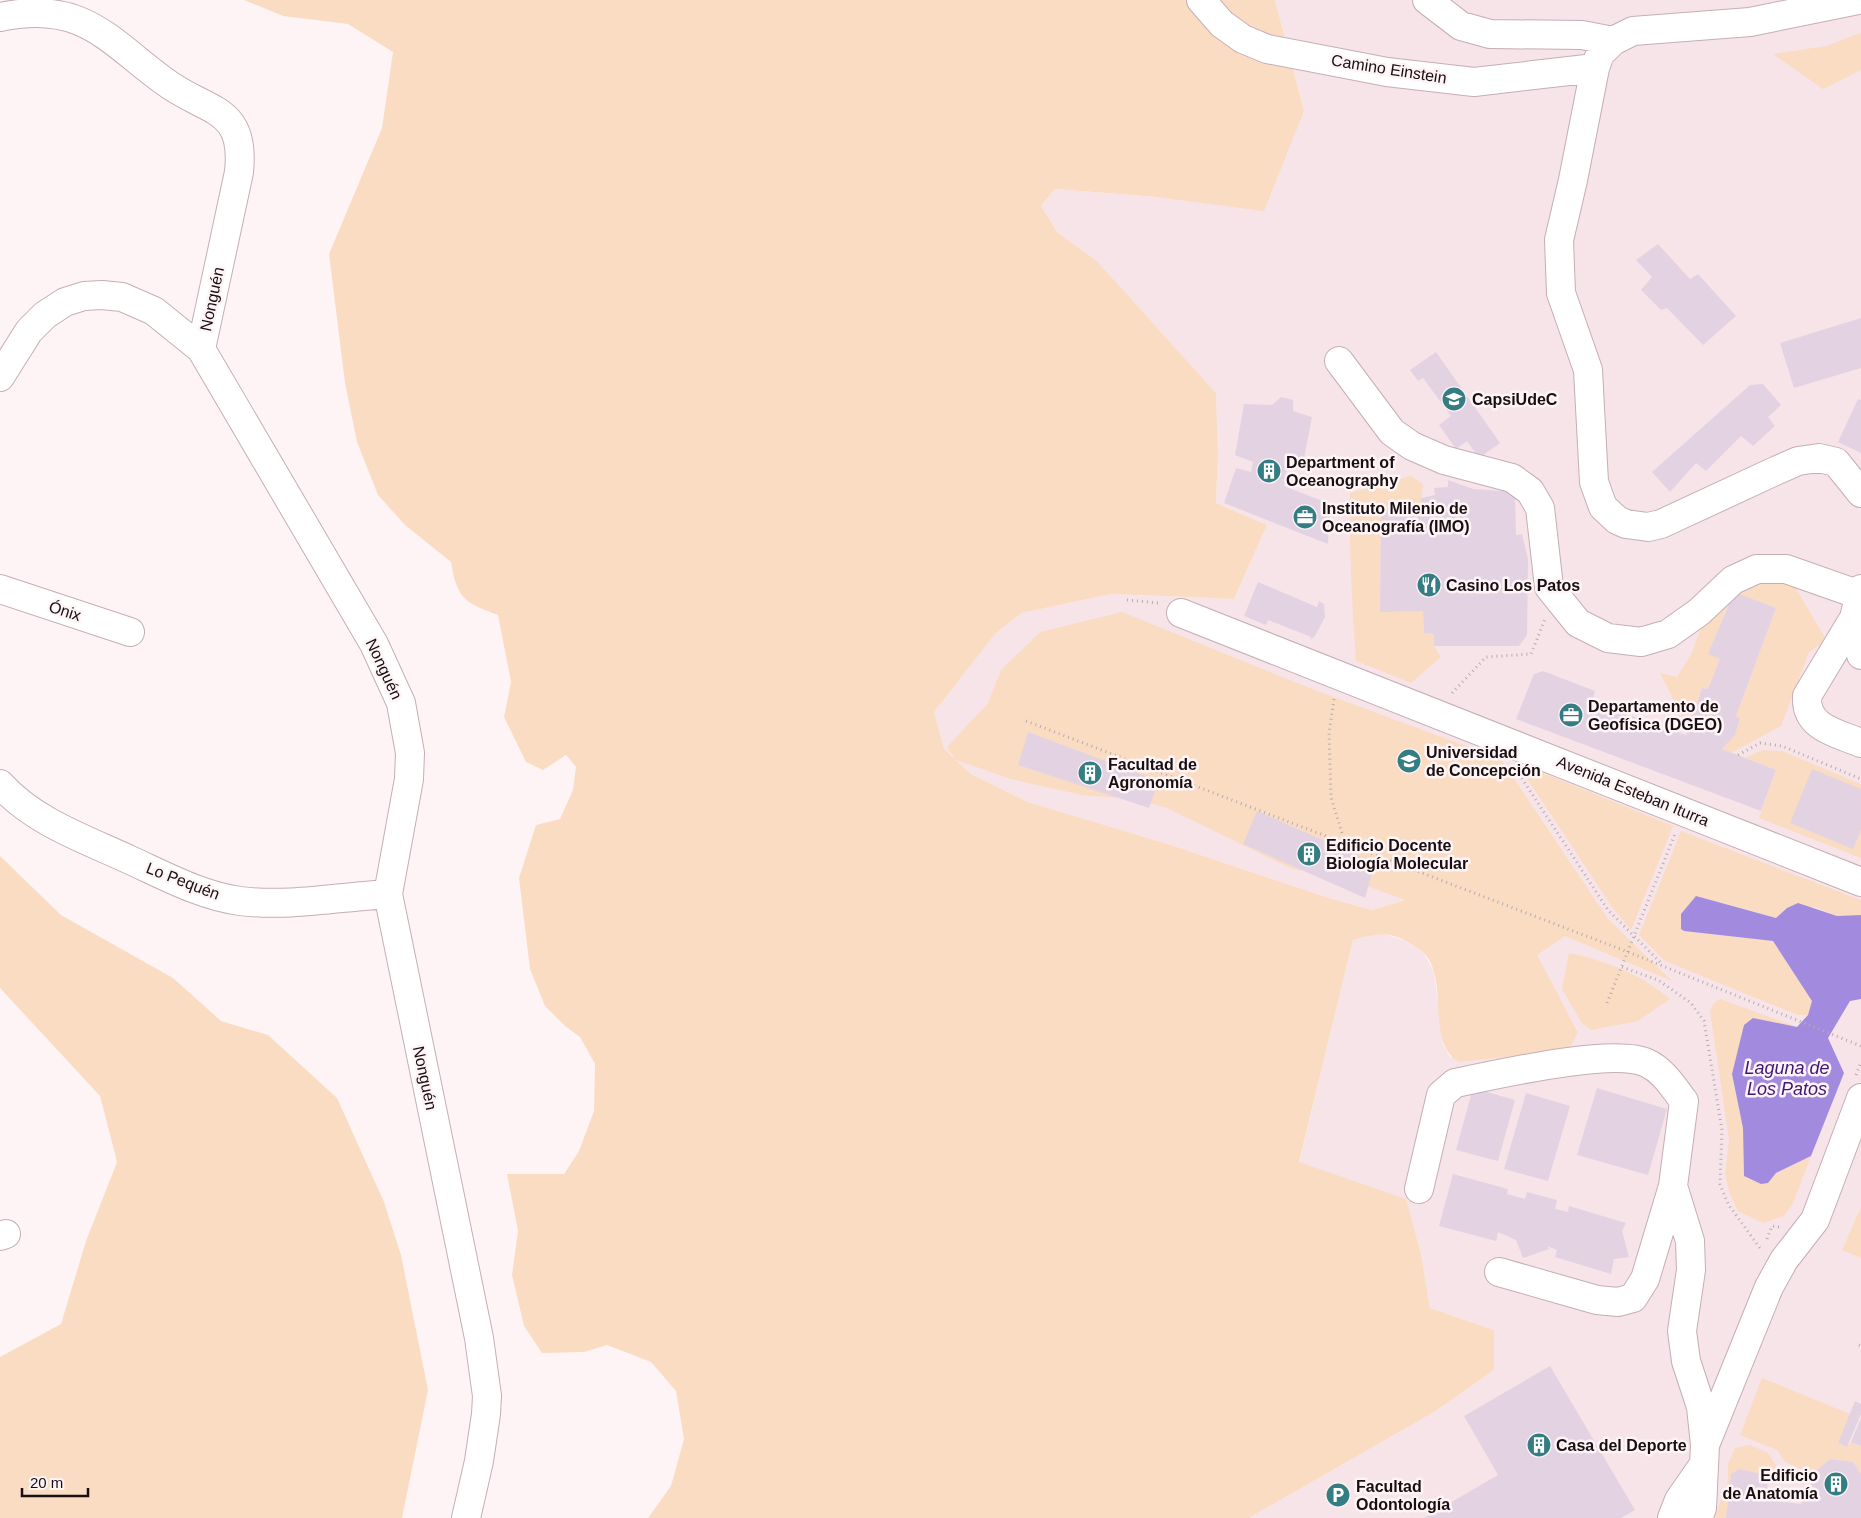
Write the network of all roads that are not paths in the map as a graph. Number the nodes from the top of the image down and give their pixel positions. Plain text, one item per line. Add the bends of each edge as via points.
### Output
1 (1201, 0) edge
2 (1427, 0) edge
3 (1858, 0) edge
4 (0, 17) edge
5 (1613, 41) junction
6 (1595, 68) junction
7 (201, 349) junction
8 (1339, 361) dead end
9 (0, 377) edge
10 (1861, 493) edge
11 (0, 589) edge
12 (1858, 601) edge
13 (1181, 613) dead end
14 (130, 632) dead end
15 (1861, 655) edge
16 (1861, 743) edge
17 (0, 784) edge
18 (1861, 882) edge
19 (388, 894) junction
20 (1861, 1098) edge
21 (1672, 1186) junction
22 (1419, 1189) dead end
23 (1499, 1272) dead end
24 (1704, 1456) junction
25 (466, 1518) edge
26 (1672, 1518) edge
27 (1698, 1518) edge

1 - 6 street, Camino Einstein via 1222,24 1243,39 1267,49 1387,72 1474,82
2 - 5 street via 1461,26 1490,34 1582,35
3 - 5 street via 1750,22 1633,31
4 - 7 street, Nonguén via 43,10 78,16 94,24 177,90 219,112 236,131 240,143 239,172
5 - 6 street via 1600,54
6 - 10 street via 1559,240 1561,293 1588,370 1594,482 1603,507 1626,524 1648,527 1773,472 1819,458 1836,462
7 - 9 street via 154,311 136,302 102,295 84,296 64,302 45,315 24,338
7 - 19 street, Nonguén via 374,644 401,703 410,753 409,779
8 - 12 street via 1392,432 1444,460 1512,478 1530,491 1540,508 1549,587 1578,624 1608,638 1641,642 1668,634 1699,612 1733,580 1757,570 1786,569
11 - 14 street, Ónix
12 - 15 street
12 - 16 street via 1807,696 1807,703 1810,716 1820,726
13 - 18 street, Avenida Esteban Iturra
17 - 19 street, Lo Pequén via 45,820 181,883 238,901
19 - 25 street, Nonguén via 484,1370 487,1396 484,1434
20 - 24 street via 1815,1220 1784,1260 1769,1288
21 - 22 street via 1684,1101 1666,1077 1647,1063 1623,1057 1595,1058 1455,1083 1441,1095
21 - 23 street via 1645,1279 1633,1298 1618,1302 1597,1300
21 - 24 street via 1690,1241 1691,1270 1682,1330 1686,1362 1701,1407
24 - 26 street
24 - 27 street via 1702,1508

